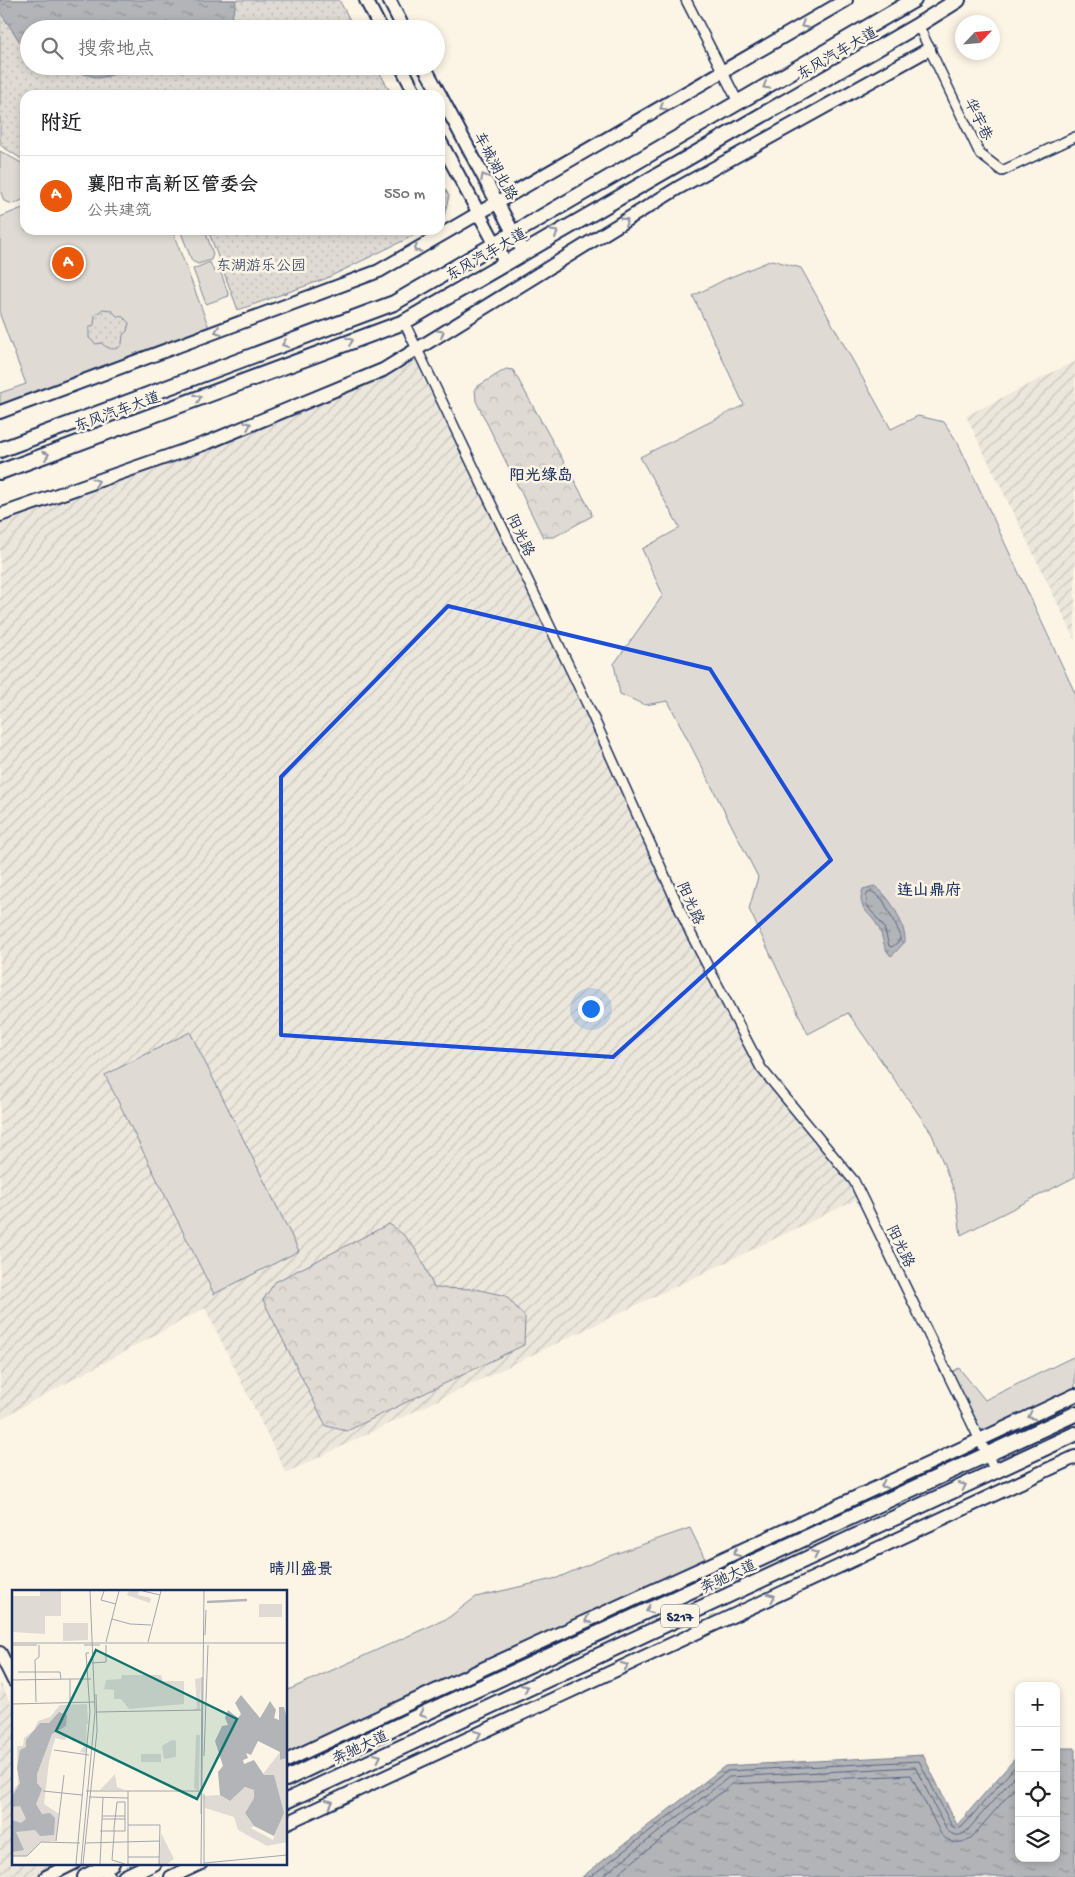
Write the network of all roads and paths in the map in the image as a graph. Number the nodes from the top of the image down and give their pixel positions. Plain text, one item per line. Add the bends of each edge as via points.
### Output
1 (366, 0) edge
2 (389, 0) edge
3 (686, 0) edge
4 (846, 0) edge
5 (914, 0) edge
6 (958, 0) edge
7 (376, 20) edge
8 (399, 20) edge
9 (918, 25) junction
10 (929, 49) junction
11 (723, 73) junction
12 (406, 75) edge
13 (429, 75) edge
14 (413, 90) edge
15 (437, 90) edge
16 (738, 102) junction
17 (445, 104) edge
18 (1075, 137) edge
19 (445, 151) edge
20 (498, 203) junction
21 (478, 214) junction
22 (445, 233) edge
23 (514, 234) junction
24 (442, 235) edge
25 (494, 245) junction
26 (523, 251) junction
27 (505, 262) junction
28 (404, 322) junction
29 (416, 348) junction
30 (0, 412) edge
31 (0, 450) edge
32 (0, 472) edge
33 (0, 515) edge
34 (1075, 1396) edge
35 (1075, 1414) edge
36 (1075, 1434) edge
37 (981, 1440) junction
38 (988, 1455) junction
39 (1075, 1457) edge
40 (995, 1471) junction
41 (0, 1653) edge
42 (12, 1677) edge
43 (288, 1760) edge
44 (288, 1778) edge
45 (288, 1799) edge
46 (288, 1822) edge
47 (72, 1864) edge
48 (152, 1864) edge
49 (199, 1864) edge
50 (107, 1868) edge
51 (46, 1877) edge
52 (85, 1877) edge
53 (126, 1877) edge
54 (171, 1877) edge

1 - 7 street
2 - 8 street
3 - 11 street
4 -> 11 street
5 -> 16 main road, 东风汽车大道
6 - 9 main road, 东风汽车大道
9 - 10 street, 华宇巷
26 -> 9 main road, 东风汽车大道
10 - 18 street, 华宇巷 via 980,154 1002,171
29 -> 10 street via 678,188
11 - 16 street
11 -> 20 street
12 - 14 street
13 - 15 street, 车城湖北路
16 - 23 main road, 东风汽车大道
20 -> 17 street, 车城湖北路
19 - 21 street
20 - 21 street
20 - 23 street, 车城湖北路
21 -> 22 street
21 - 25 street
23 - 25 main road, 东风汽车大道
23 - 26 street, 车城湖北路
24 -> 30 street via 379,271
25 - 27 street
25 -> 31 main road, 东风汽车大道 via 394,303
26 - 27 main road, 东风汽车大道
27 - 28 main road, 东风汽车大道
28 - 29 street, 阳光路
32 -> 28 main road, 东风汽车大道
33 -> 29 street via 209,442 383,370
29 - 37 street, 阳光路 via 589,708 691,934 761,1068 854,1181
34 -> 37 street
35 - 38 main road, 奔驰大道 / S217
36 - 40 main road, 奔驰大道 / S217
37 - 38 street, 阳光路
37 -> 43 street
38 - 40 street, 阳光路
38 -> 44 main road, 奔驰大道 / S217
46 -> 39 street
45 -> 40 main road, 奔驰大道 / S217
41 - 42 street
47 - 51 street
48 - 53 main road
49 - 54 street
50 - 52 main road

